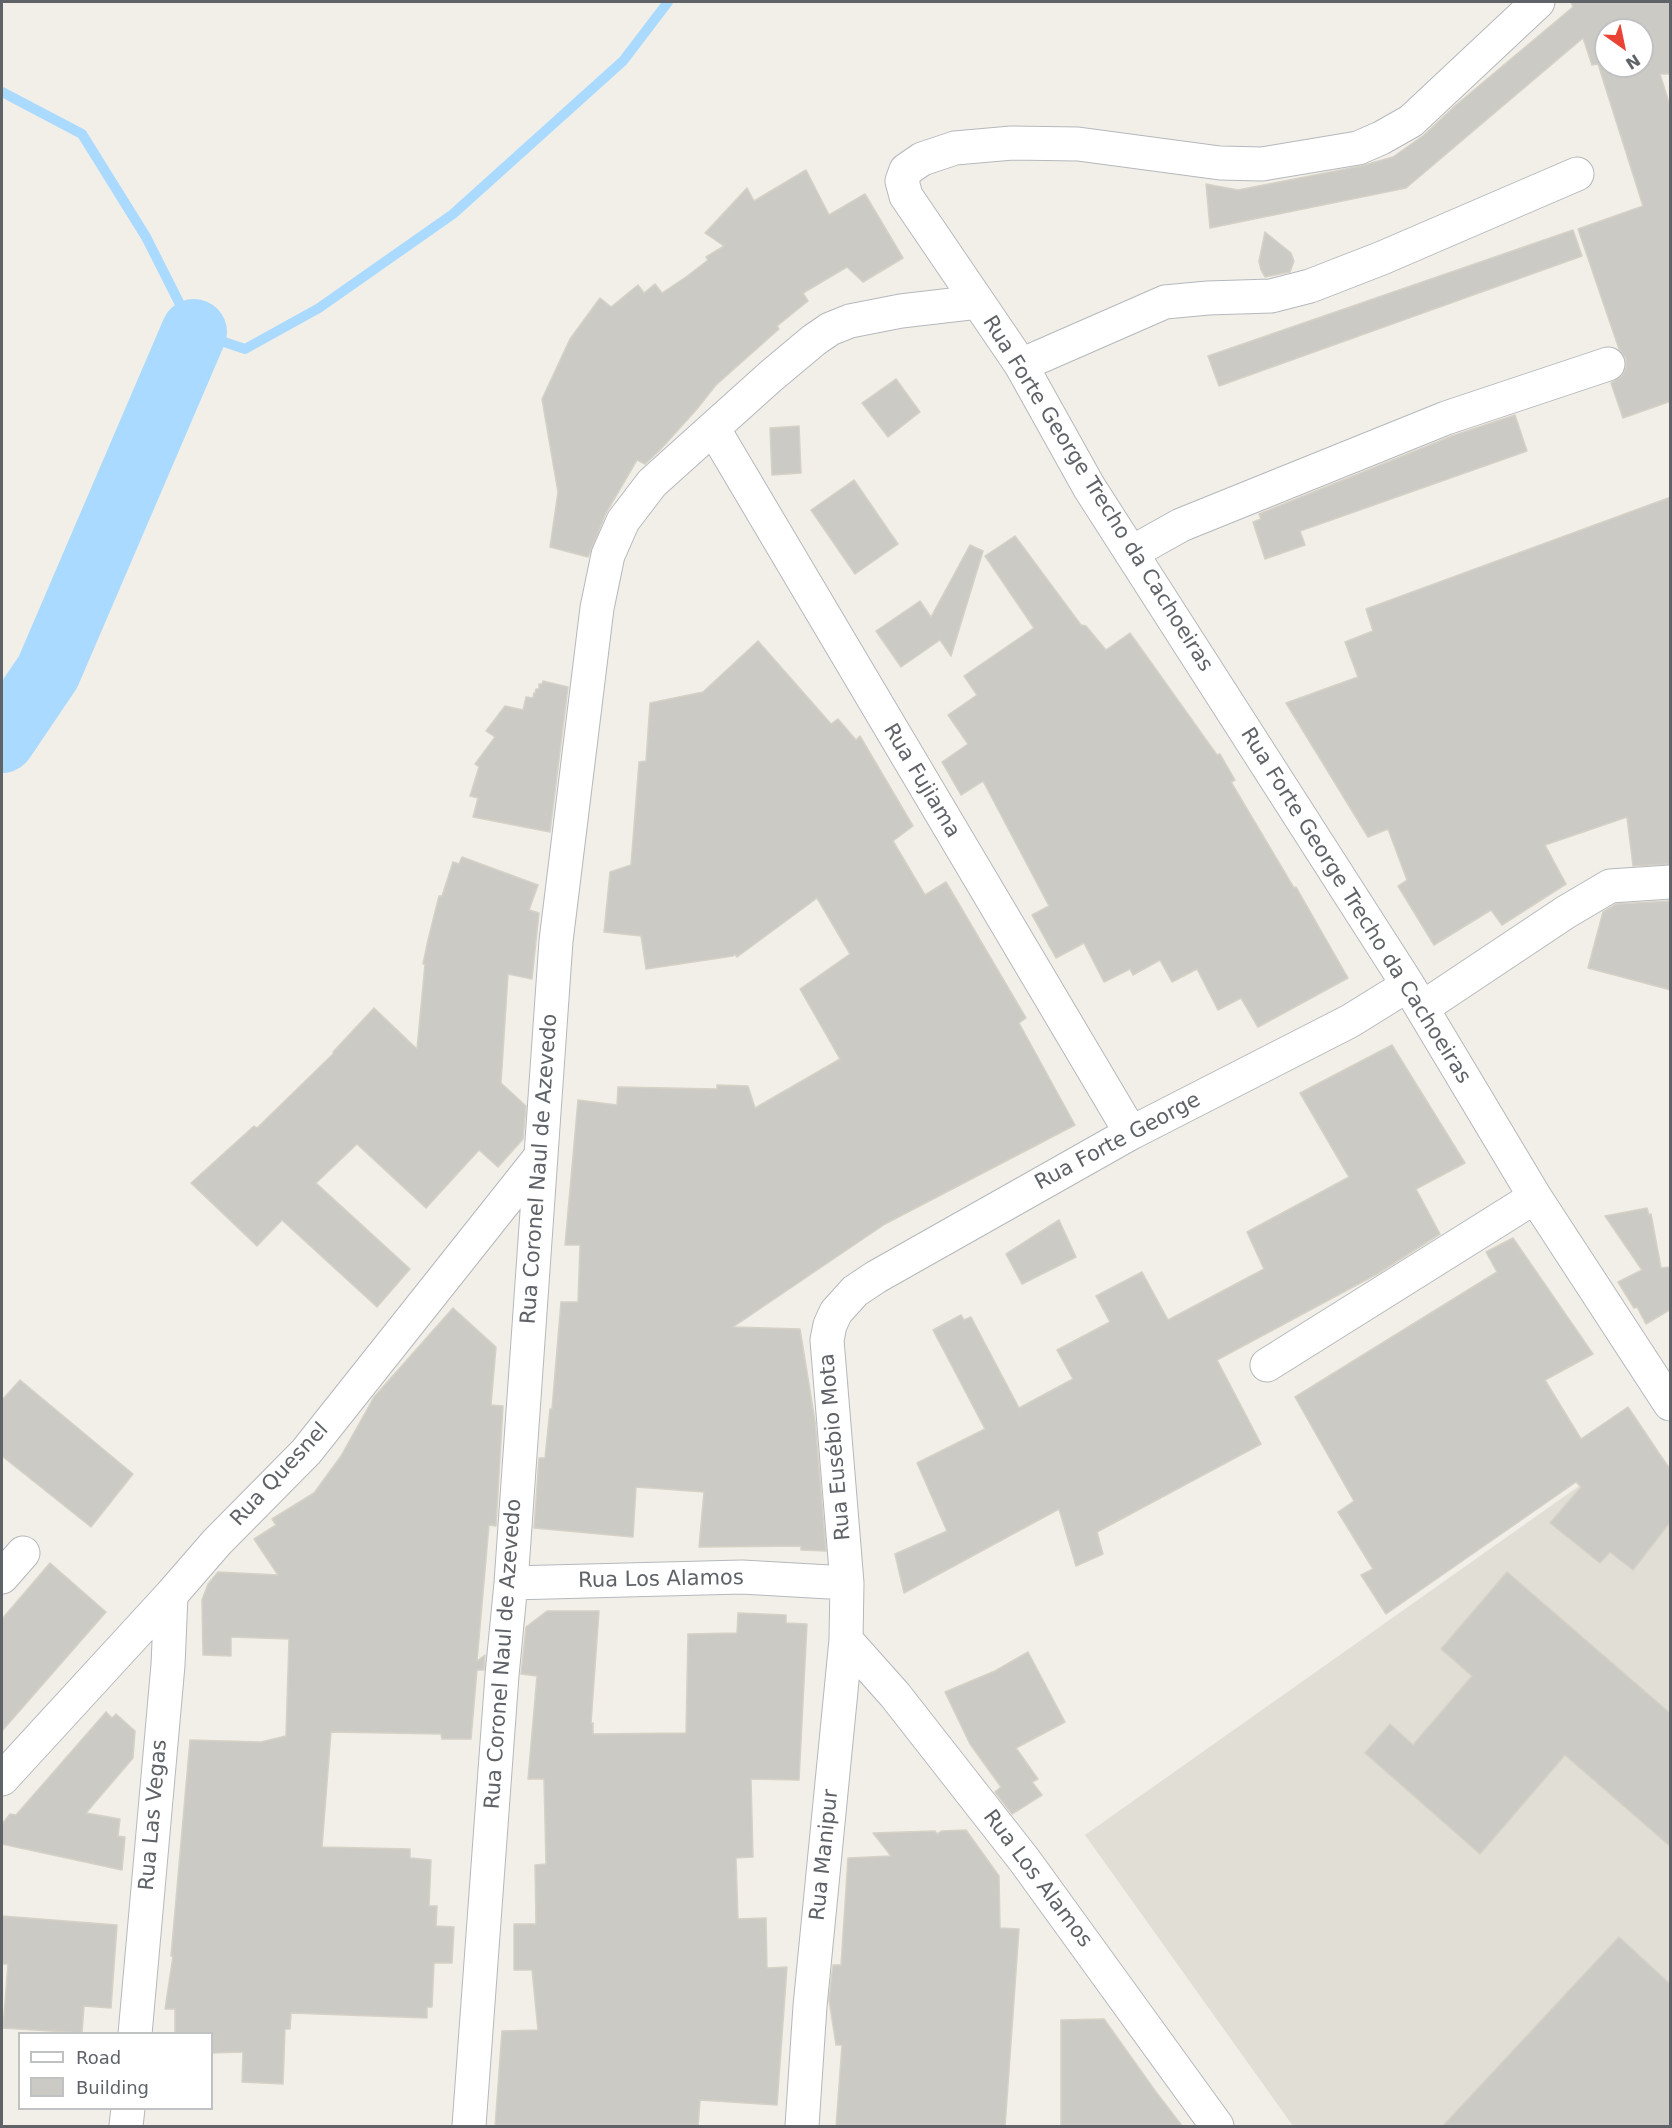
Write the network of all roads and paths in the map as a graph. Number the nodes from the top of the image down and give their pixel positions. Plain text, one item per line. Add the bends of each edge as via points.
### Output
1 (1538, 2) edge
2 (1577, 174) dead end
3 (978, 302) junction
4 (1608, 364) dead end
5 (1021, 365) junction
6 (713, 428) junction
7 (1131, 553) junction
8 (1671, 882) edge
9 (1415, 996) junction
10 (1131, 1133) junction
11 (541, 1156) junction
12 (1535, 1197) junction
13 (836, 1312) joint
14 (1267, 1365) dead end
15 (1671, 1404) edge
16 (22, 1552) dead end
17 (2, 1577) edge
18 (511, 1583) junction
19 (847, 1583) junction
20 (171, 1595) junction
21 (846, 1640) junction
22 (2, 1779) edge
23 (135, 2032) edge
24 (128, 2110) edge
25 (126, 2127) edge
26 (469, 2127) edge
27 (802, 2127) edge
28 (1217, 2127) edge

1 - 3 street, Rua Forte George Trecho da Cachoeiras via 1411,121 1358,148 1262,164 1220,163 1078,144 1023,143 955,148 912,164 903,175 906,196
2 - 5 street via 1310,286 1271,296 1165,302
3 - 5 street, Rua Forte George Trecho da Cachoeiras
3 - 6 street, Rua Coronel Naul de Azevedo via 901,311 830,329
4 - 7 street via 1446,418 1181,525
5 - 7 street, Rua Forte George Trecho da Cachoeiras
6 - 10 street, Rua Fujiama
6 - 11 street, Rua Coronel Naul de Azevedo via 652,483 623,521 608,555 597,608 556,941
7 - 9 street, Rua Forte George Trecho da Cachoeiras
8 - 9 street, Rua Forte George via 1610,886 1538,931
9 - 10 street, Rua Forte George via 1350,1021
9 - 12 street, Rua Forte George Trecho da Cachoeiras
10 - 13 street, Rua Forte George via 876,1277 855,1291
11 - 18 street, Rua Coronel Naul de Azevedo
11 - 20 street, Rua Quesnel via 306,1452
12 - 14 street
12 - 15 street, Rua Forte George Trecho da Cachoeiras
13 - 19 street, Rua Eusébio Mota via 828,1340
16 - 17 street
18 - 19 street, Rua Los Alamos via 742,1577
18 - 26 street, Rua Coronel Naul de Azevedo
19 - 21 street, Rua Manipur
20 - 22 street, Rua Quesnel
20 - 23 street, Rua Las Vegas
21 - 27 street, Rua Manipur via 811,1994
21 - 28 street, Rua Los Alamos via 895,1695 1025,1861
24 - 25 street

